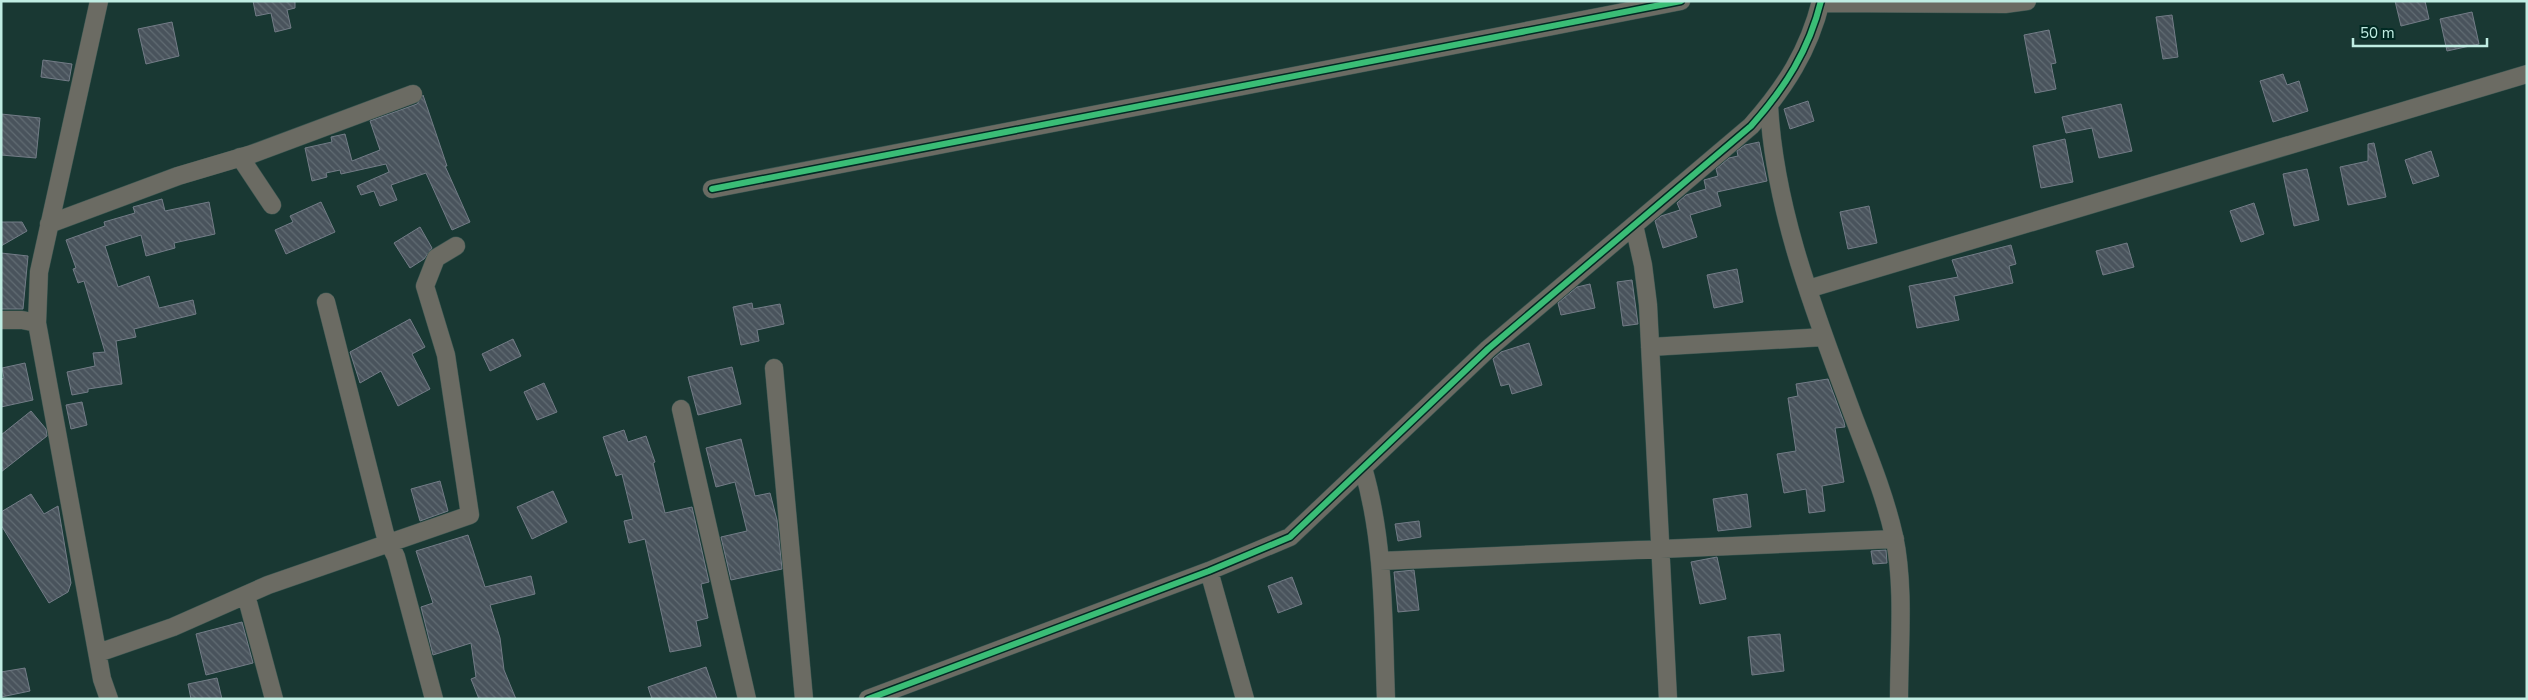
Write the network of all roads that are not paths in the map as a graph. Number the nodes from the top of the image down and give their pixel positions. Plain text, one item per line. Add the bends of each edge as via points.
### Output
1 (100, 1) edge
2 (1681, 1) edge
3 (2027, 1) edge
4 (1821, 2) edge
5 (2527, 74) edge
6 (413, 94) dead end
7 (1769, 106) junction
8 (240, 157) junction
9 (712, 189) dead end
10 (272, 205) dead end
11 (48, 224) junction
12 (1634, 225) junction
13 (456, 246) dead end
14 (1808, 289) junction
15 (326, 302) dead end
16 (1, 320) edge
17 (37, 323) junction
18 (1824, 338) junction
19 (1650, 347) junction
20 (774, 368) dead end
21 (681, 409) dead end
22 (1363, 468) junction
23 (1894, 538) junction
24 (390, 544) junction
25 (1660, 549) junction
26 (1380, 561) junction
27 (1209, 571) junction
28 (246, 595) junction
29 (98, 653) junction
30 (108, 699) edge
31 (274, 699) edge
32 (434, 699) edge
33 (747, 699) edge
34 (804, 699) edge
35 (868, 699) edge
36 (1245, 699) edge
37 (1386, 699) edge
38 (1668, 699) edge
39 (1899, 699) edge

1 - 11 street
2 - 9 street
3 - 4 street via 2005,4
4 - 7 street via 1798,64
5 - 14 street
6 - 8 street
7 - 12 street via 1732,143
7 - 14 street via 1778,181
8 - 10 street
8 - 11 street
11 - 17 street via 39,272
12 - 19 street via 1646,285
12 - 22 street via 1488,349
13 - 24 street via 436,258 425,286 448,363 470,515
14 - 18 street
15 - 24 street
16 - 17 street
17 - 29 street
18 - 19 street
18 - 23 street via 1881,491
19 - 25 street
20 - 34 street
21 - 33 street
22 - 26 street
22 - 27 street via 1290,537
23 - 25 street
23 - 39 street via 1899,590
24 - 28 street
24 - 32 street
25 - 26 street
25 - 38 street
26 - 37 street
27 - 35 street
27 - 36 street
28 - 29 street via 173,627
28 - 31 street
29 - 30 street

